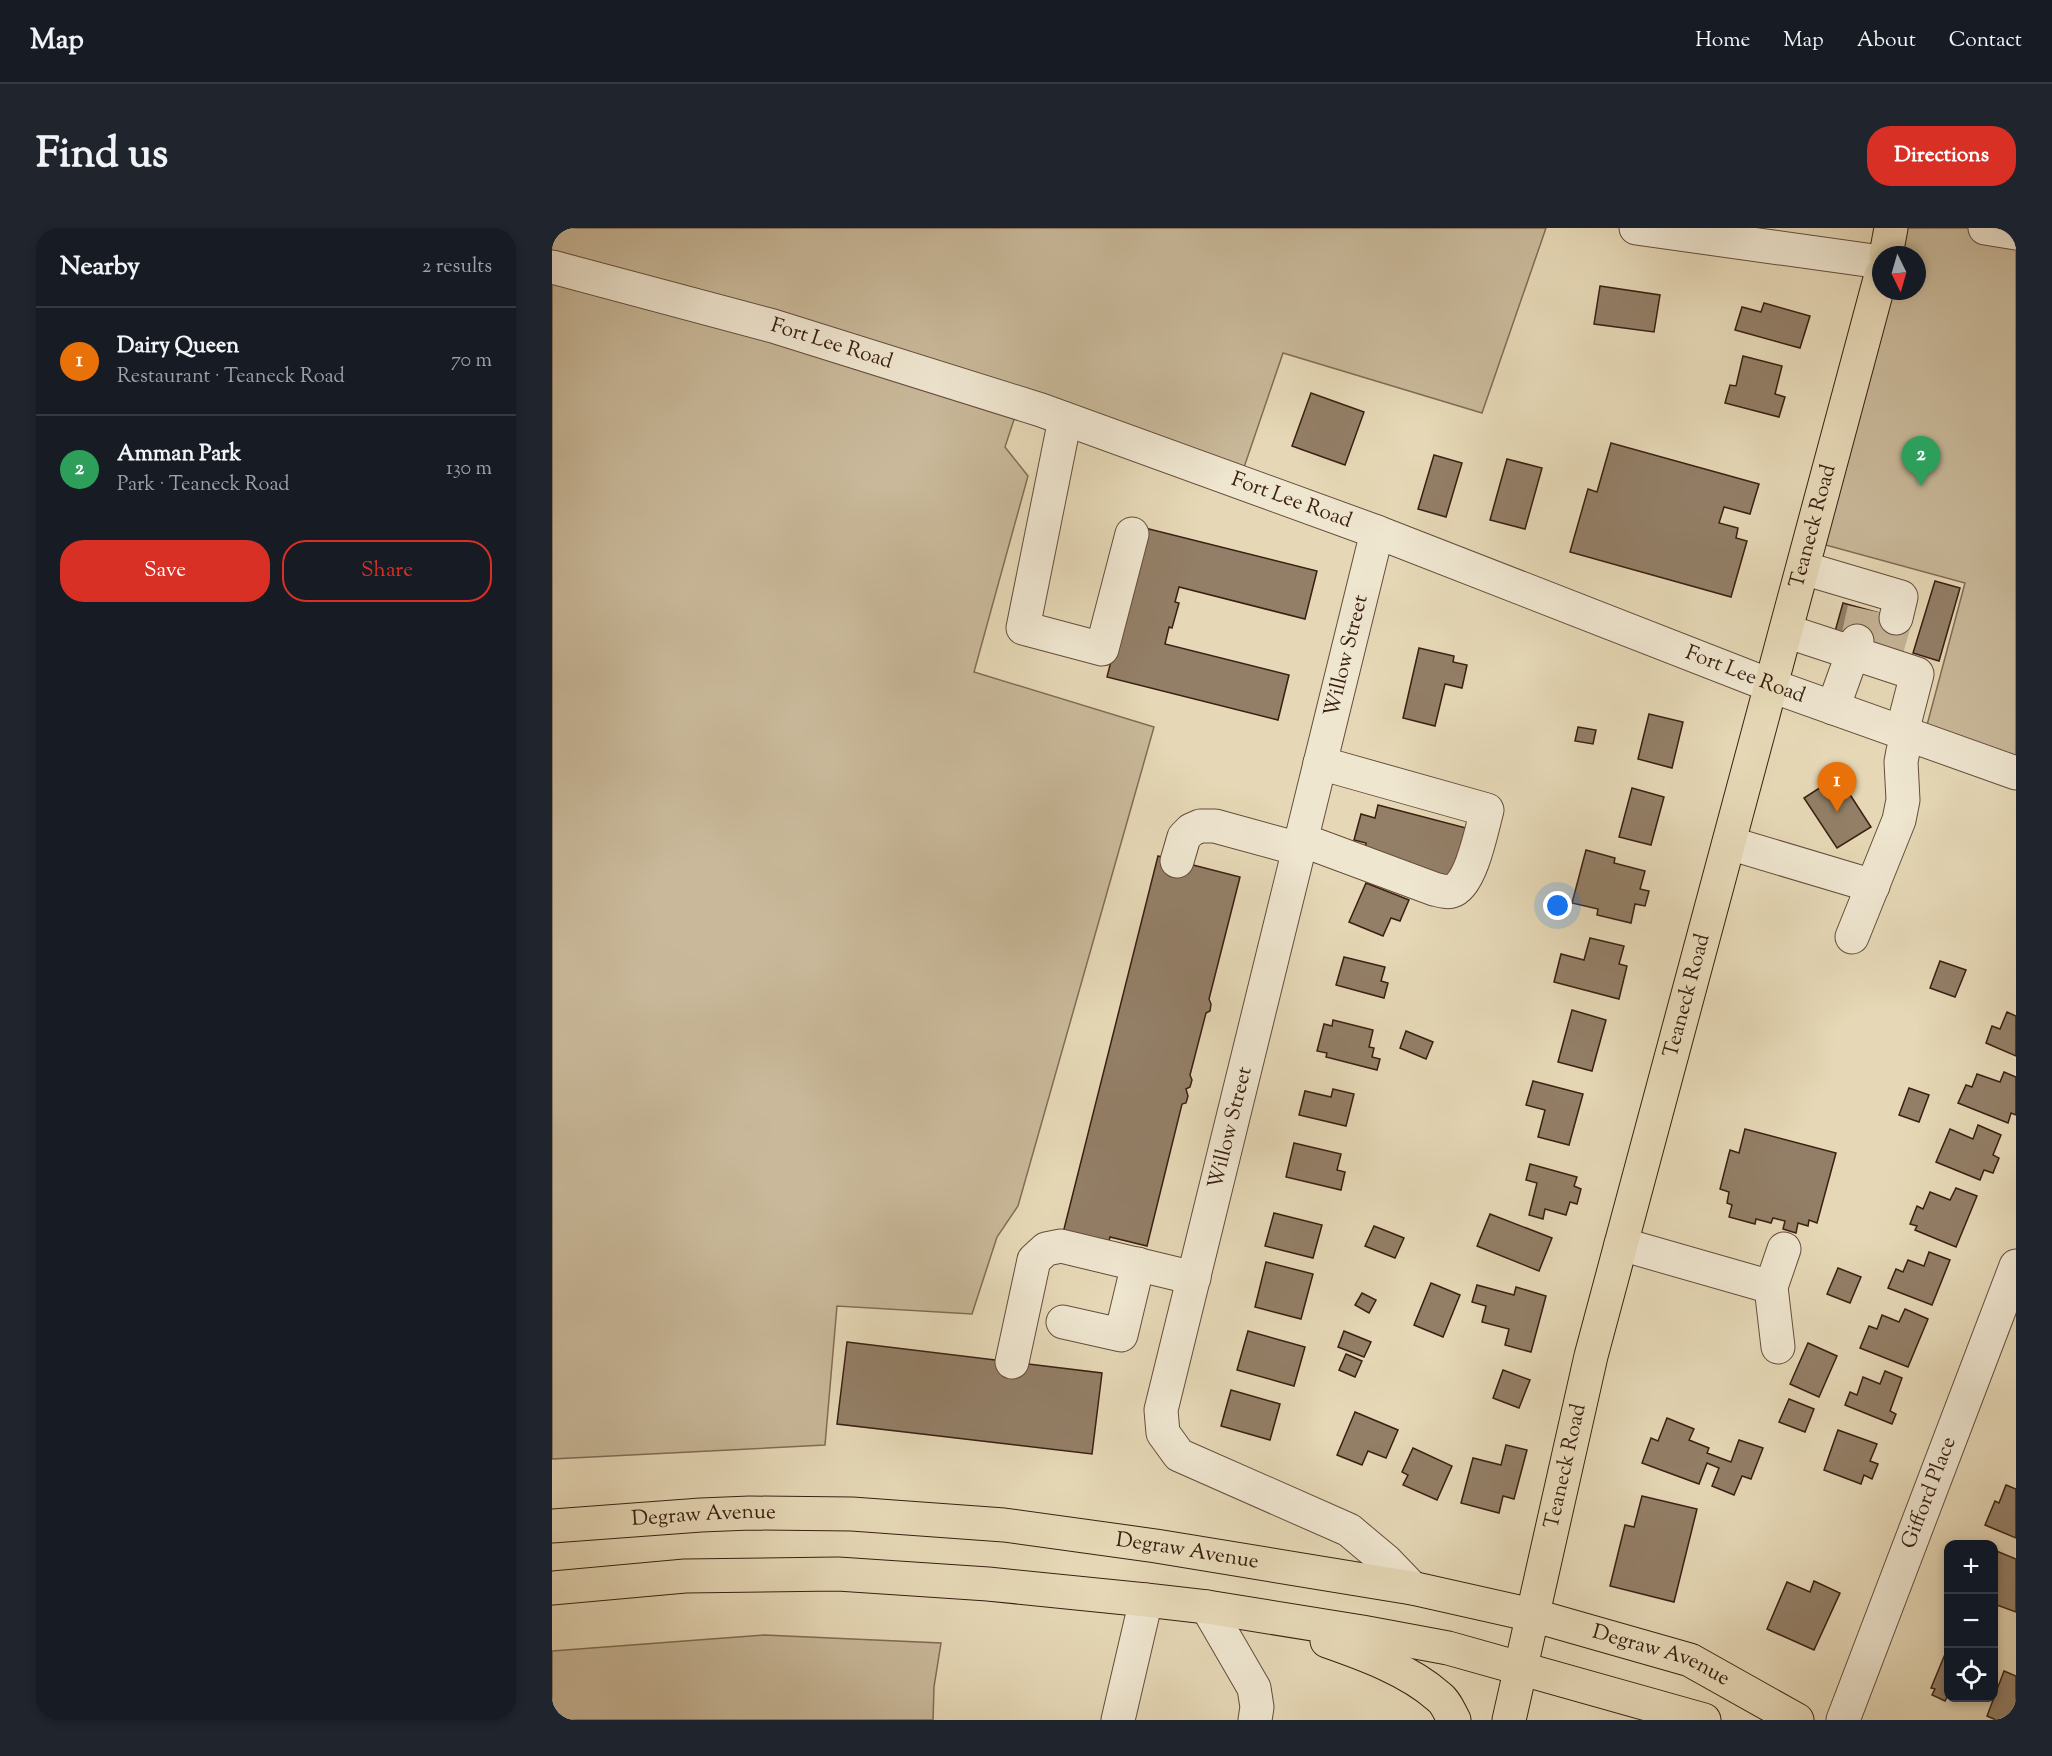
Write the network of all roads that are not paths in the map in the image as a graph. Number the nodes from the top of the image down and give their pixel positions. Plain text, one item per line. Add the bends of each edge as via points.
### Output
1 (1636, 228) edge
2 (1892, 228) edge
3 (1985, 228) edge
4 (2016, 233) edge
5 (1888, 246) edge
6 (1872, 261) edge
7 (552, 267) edge
8 (1874, 300) edge
9 (1053, 415) junction
10 (1377, 532) junction
11 (1132, 534) dead end
12 (1803, 568) junction
13 (1896, 618) tunnel mouth
14 (1786, 631) junction
15 (1870, 652) junction
16 (1772, 686) junction
17 (1833, 708) junction
18 (1906, 734) junction
19 (1320, 763) junction
20 (2016, 773) edge
21 (1729, 843) junction
22 (1300, 844) junction
23 (1177, 861) dead end
24 (1873, 886) junction
25 (1852, 938) dead end
26 (1621, 1244) junction
27 (1784, 1249) dead end
28 (1138, 1264) junction
29 (2016, 1266) edge
30 (1194, 1278) junction
31 (1771, 1287) junction
32 (1063, 1322) dead end
33 (1778, 1347) dead end
34 (1012, 1362) dead end
35 (552, 1526) edge
36 (552, 1588) edge
37 (1413, 1588) junction
38 (1146, 1600) junction
39 (1207, 1607) junction
40 (1257, 1615) junction
41 (1532, 1615) junction
42 (1520, 1669) junction
43 (1118, 1720) edge
44 (1255, 1720) edge
45 (1454, 1720) edge
46 (1509, 1720) edge
47 (1704, 1720) edge
48 (1797, 1720) edge
49 (1843, 1720) edge

1 - 6 street
2 - 5 main road
3 - 4 street
7 - 9 street, Fort Lee Road via 773,326
8 - 12 main road, Teaneck Road
9 - 10 street, Fort Lee Road
9 - 11 street via 1023,628 1102,649
10 - 16 street, Fort Lee Road
10 - 19 street, Willow Street
12 - 13 street via 1867,598 1901,597
12 - 14 main road, Teaneck Road
14 - 15 street
14 - 16 main road, Teaneck Road
15 - 17 street
15 - 18 street via 1917,674
16 - 17 street, Fort Lee Road
16 - 21 main road, Teaneck Road
17 - 18 street, Fort Lee Road
18 - 20 street, Fort Lee Road
18 - 24 street via 1899,820
19 - 22 street, Willow Street
19 - 22 street via 1487,810 1469,871 1461,886 1453,891 1434,889
21 - 24 street
21 - 26 main road, Teaneck Road
22 - 23 street via 1200,826 1184,837
22 - 30 street, Willow Street
24 - 25 street
26 - 31 street
26 - 41 main road, Teaneck Road via 1591,1356
27 - 31 street
28 - 30 street
28 - 32 street via 1121,1335
28 - 34 street via 1060,1246 1046,1249 1034,1260
29 - 49 street, Gifford Place
30 - 37 street, Willow Street via 1161,1410 1163,1433 1179,1455 1349,1530
31 - 33 street
35 - 37 main road, Degraw Avenue via 750,1513 923,1518 1054,1531
36 - 38 main road, Degraw Avenue via 685,1576 837,1574
37 - 41 main road, Degraw Avenue
38 - 39 main road, Degraw Avenue
38 - 43 street
39 - 40 main road, Degraw Avenue
39 - 44 street via 1254,1688
40 - 42 main road, Degraw Avenue via 1448,1648
40 - 45 main road via 1372,1657 1440,1697
41 - 42 main road, Teaneck Road
41 - 48 main road, Degraw Avenue via 1690,1660
42 - 46 main road, Teaneck Road
42 - 47 main road, Degraw Avenue

